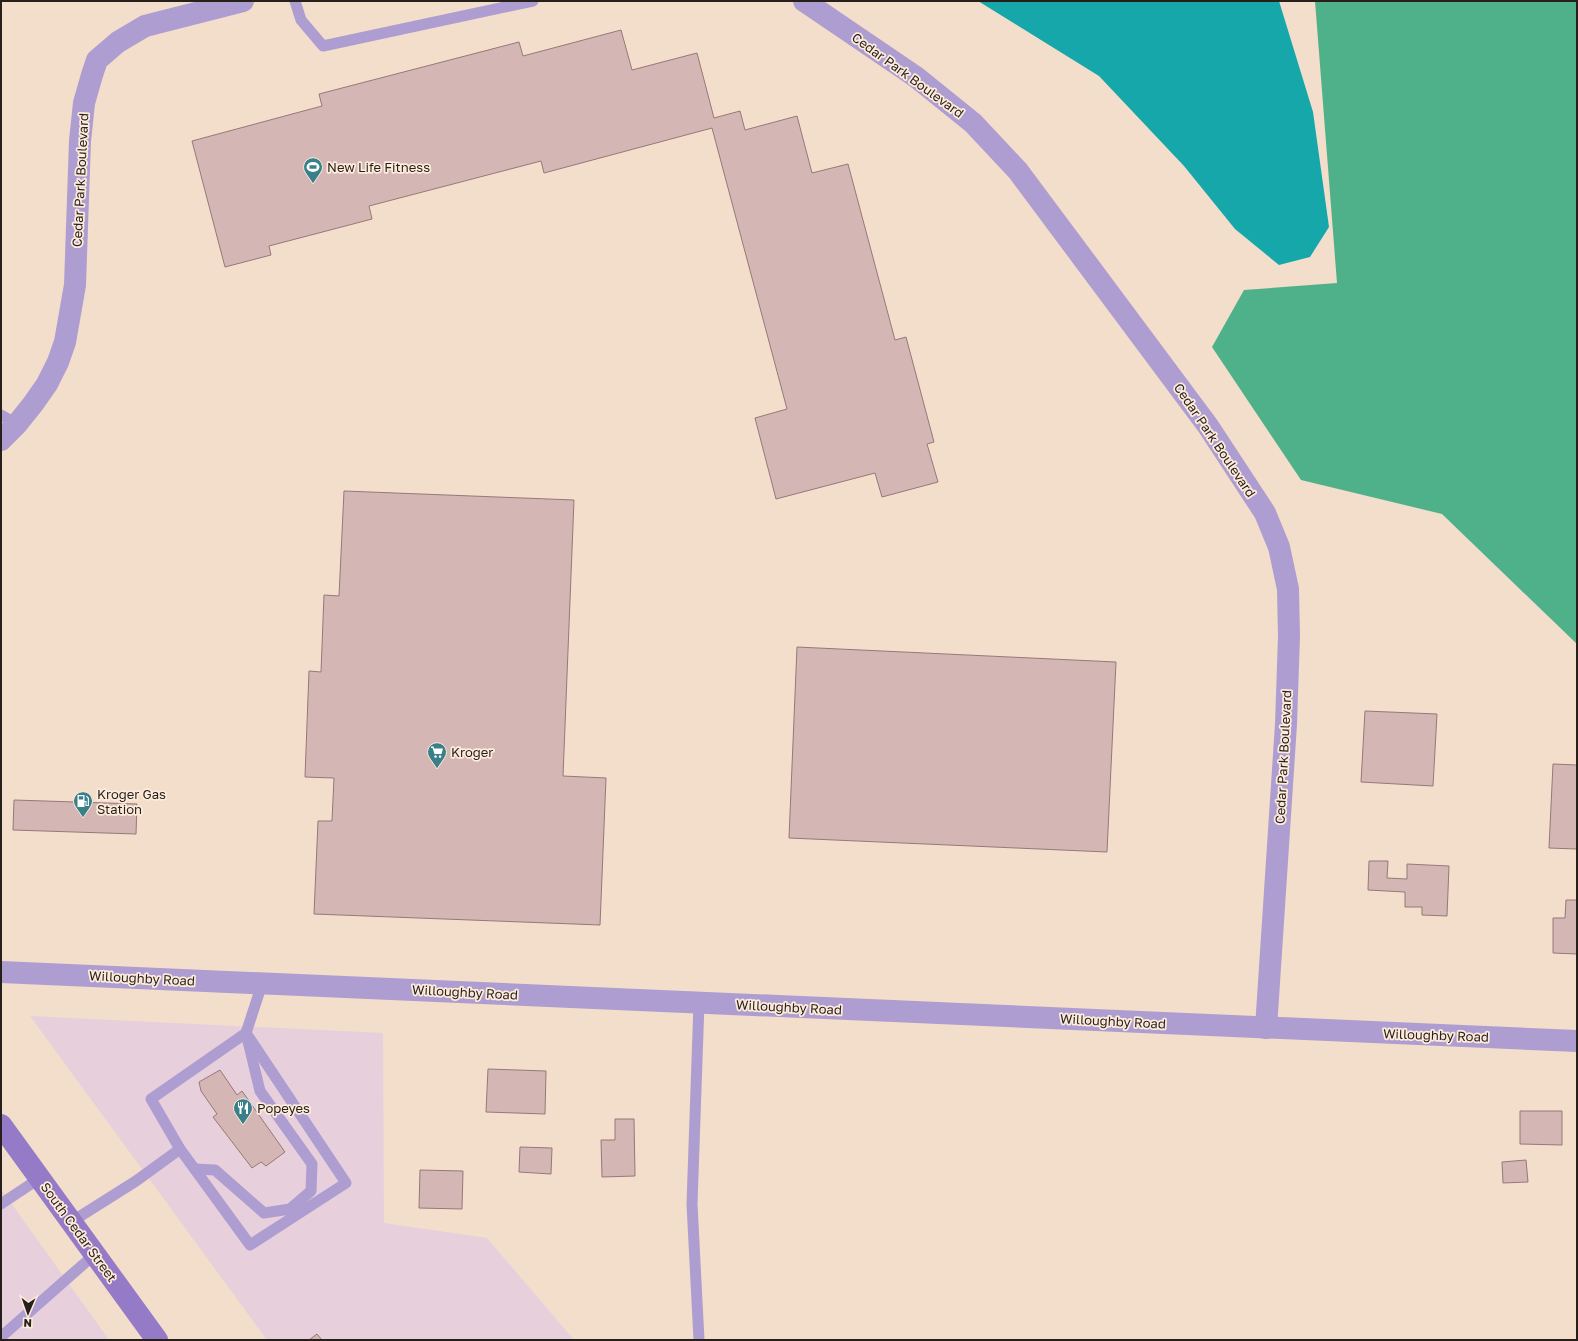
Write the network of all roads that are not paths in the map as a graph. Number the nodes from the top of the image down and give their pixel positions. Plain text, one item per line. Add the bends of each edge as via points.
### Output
1 (243, 1) edge
2 (295, 1) edge
3 (533, 1) edge
4 (804, 1) edge
5 (9, 420) edge
6 (1, 440) edge
7 (1, 972) edge
8 (262, 984) junction
9 (699, 1003) junction
10 (1266, 1028) junction
11 (246, 1033) junction
12 (1577, 1041) edge
13 (1, 1125) edge
14 (180, 1149) junction
15 (195, 1169) junction
16 (40, 1178) junction
17 (1, 1204) edge
18 (71, 1222) junction
19 (95, 1254) junction
20 (1, 1337) edge
21 (157, 1340) edge
22 (699, 1340) edge

1 - 5 street, Cedar Park Boulevard via 145,26 118,42 97,60 84,103 80,141 75,285 69,322 58,362 47,384 33,404
2 - 3 lane via 301,20 323,46
4 - 10 street, Cedar Park Boulevard via 922,82 973,123 1018,170 1208,426 1265,513 1279,547 1288,589 1289,636 1286,724
5 - 6 street, Cedar Park Boulevard
7 - 8 street, Willoughby Road
8 - 9 street, Willoughby Road
8 - 11 lane
9 - 10 street, Willoughby Road
9 - 22 lane via 692,1204
10 - 12 street, Willoughby Road
11 - 14 lane via 151,1099
11 - 15 lane via 260,1091 312,1164 311,1191 290,1209 264,1213 215,1170
11 - 15 lane via 346,1183 250,1245
13 - 16 main road, South Cedar Street
14 - 15 lane
14 - 18 lane via 136,1181
16 - 17 lane
16 - 18 main road, South Cedar Street
18 - 19 main road, South Cedar Street
19 - 20 lane
19 - 21 main road, South Cedar Street

